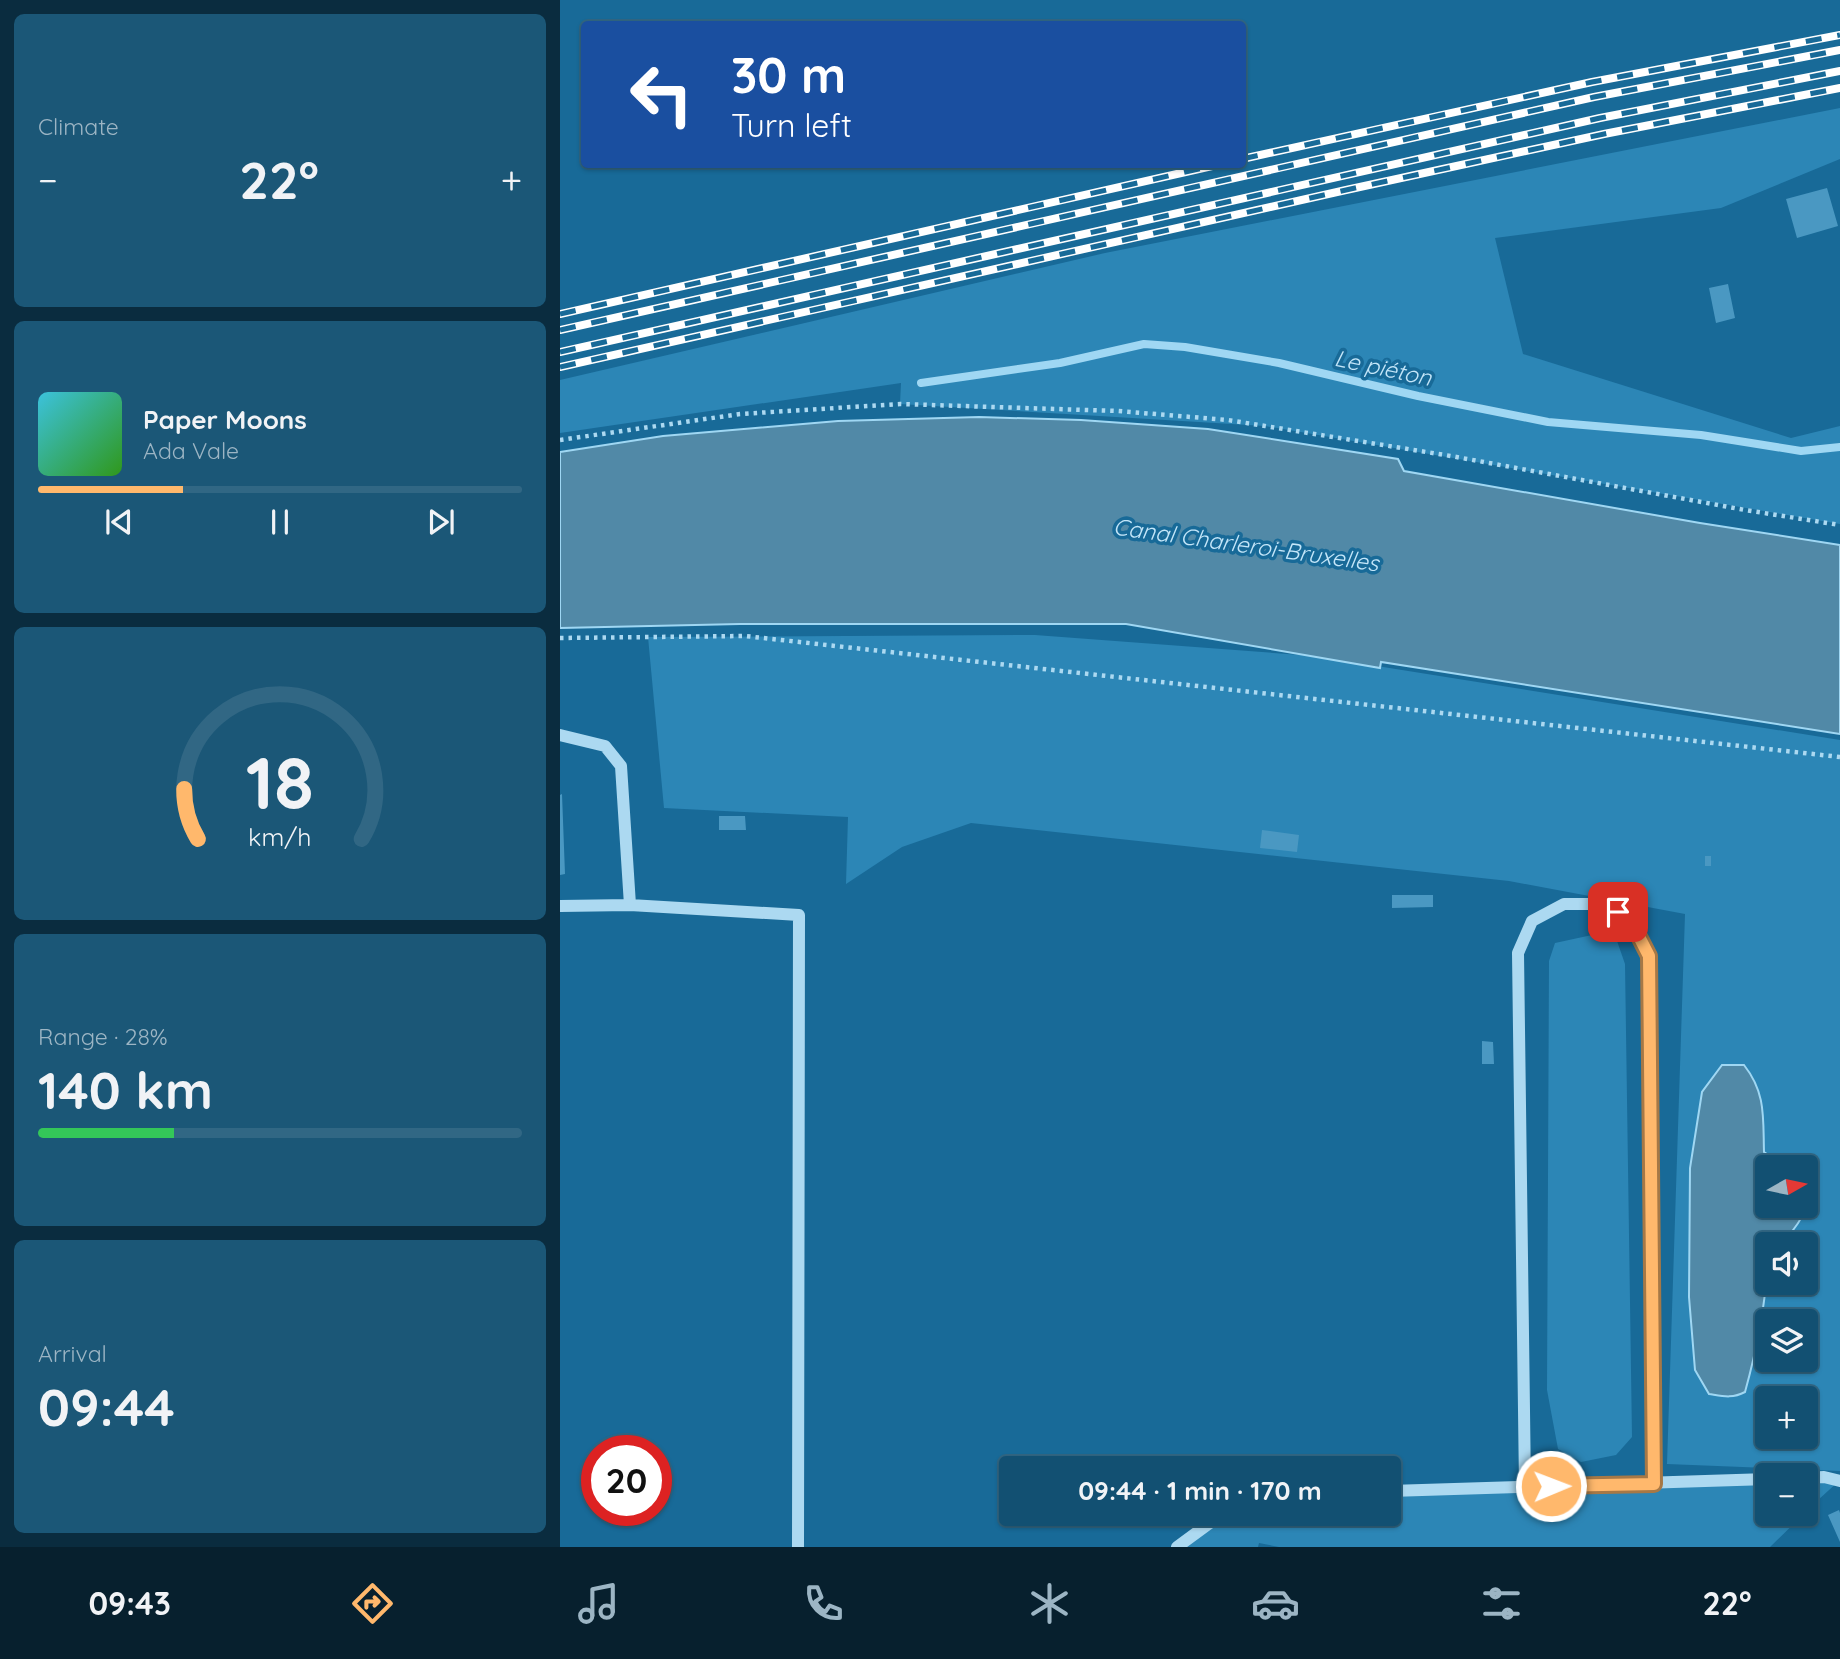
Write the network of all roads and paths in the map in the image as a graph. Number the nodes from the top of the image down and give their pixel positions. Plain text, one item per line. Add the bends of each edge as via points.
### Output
1 (560, 440) edge
2 (1840, 525) edge
3 (560, 638) edge
4 (560, 735) edge
5 (1840, 757) edge
6 (629, 905) junction
7 (560, 906) edge
8 (1818, 1477) edge
9 (1755, 1480) edge
10 (1840, 1480) edge
11 (1654, 1484) junction
12 (1525, 1486) junction
13 (1401, 1491) edge
14 (1206, 1526) edge
15 (798, 1547) edge
16 (1177, 1547) edge

1 - 2 path via 740,414 900,404 1118,411 1228,420
3 - 5 path via 745,636
4 - 6 lane via 605,746 621,766
6 - 7 lane
6 - 15 lane via 799,915
8 - 10 lane
9 - 11 lane
11 - 12 lane
11 - 12 lane via 1649,956 1631,921 1604,904 1564,904 1532,921 1518,953
12 - 13 lane
14 - 16 lane

